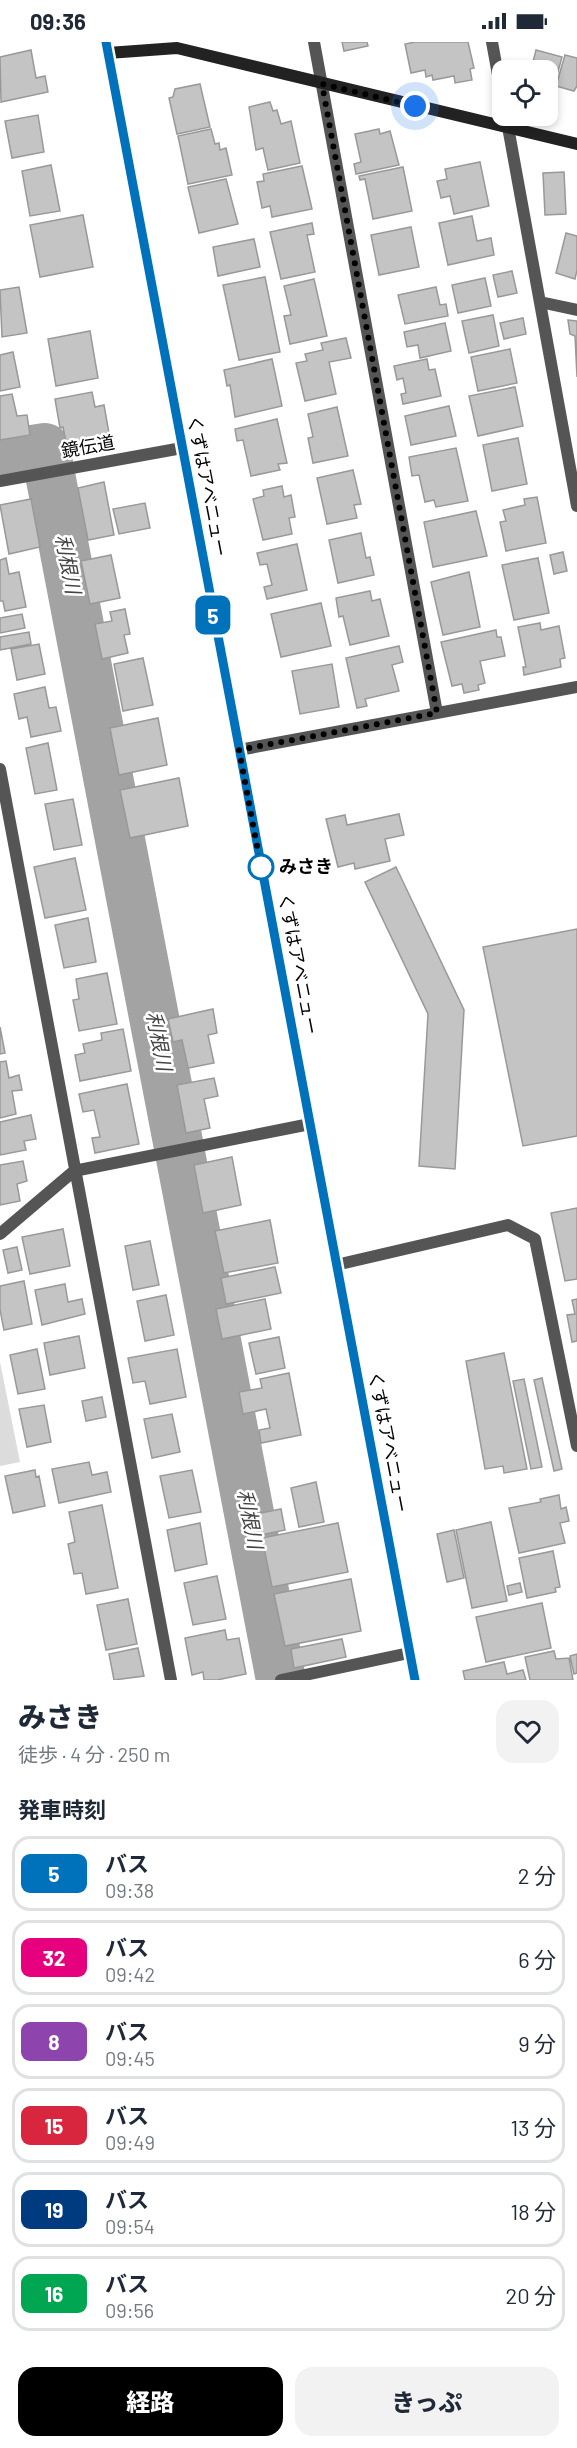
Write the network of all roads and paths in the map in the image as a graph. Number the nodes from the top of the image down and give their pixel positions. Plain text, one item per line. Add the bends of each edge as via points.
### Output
1 (314, 42) edge
2 (492, 42) edge
3 (107, 48) edge
4 (495, 60) edge
5 (322, 84) junction
6 (492, 119) edge
7 (508, 126) edge
8 (520, 126) edge
9 (577, 144) edge
10 (540, 302) junction
11 (577, 310) edge
12 (182, 448) junction
13 (573, 463) edge
14 (0, 481) edge
15 (577, 506) edge
16 (577, 687) edge
17 (437, 713) junction
18 (239, 750) junction
19 (0, 769) edge
20 (310, 1124) junction
21 (74, 1171) junction
22 (0, 1234) edge
23 (336, 1264) junction
24 (577, 1446) edge
25 (409, 1653) junction
26 (171, 1680) edge
27 (281, 1680) edge
28 (416, 1680) edge

1 - 5 street
2 - 4 street
3 - 5 street via 177,48
3 - 12 street, くずはアベニュー
5 - 6 street
5 - 17 street
7 - 10 street
8 - 9 street
10 - 11 street
10 - 13 street
12 - 14 street, 鏡伝道
12 - 18 street, くずはアベニュー
13 - 15 street
16 - 17 street
17 - 18 street
18 - 20 street, くずはアベニュー
19 - 21 street
20 - 21 street
20 - 23 street, くずはアベニュー
21 - 22 street
21 - 26 street
23 - 24 street via 508,1224 535,1239
23 - 25 street, くずはアベニュー
25 - 27 street
25 - 28 street, くずはアベニュー

